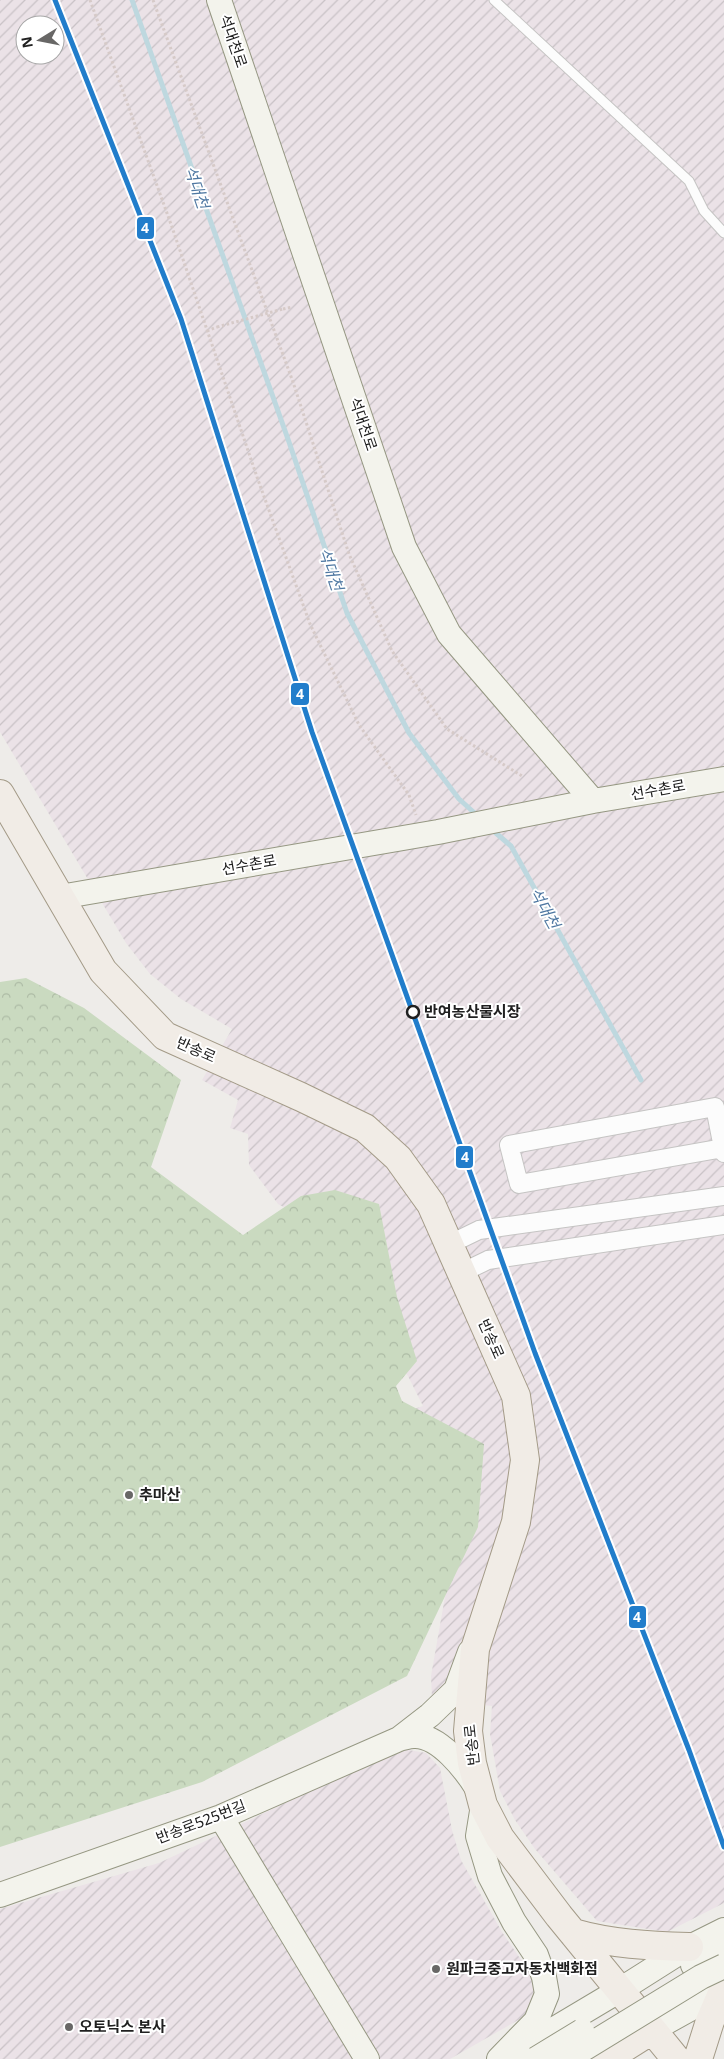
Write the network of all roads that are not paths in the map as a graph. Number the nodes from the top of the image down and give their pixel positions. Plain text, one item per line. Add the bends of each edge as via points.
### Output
1 (220, 0) edge
2 (494, 0) edge
3 (724, 233) edge
4 (724, 778) edge
5 (0, 794) edge
6 (593, 801) junction
7 (60, 898) junction
8 (724, 1150) edge
9 (724, 1196) edge
10 (724, 1225) edge
11 (448, 1245) junction
12 (461, 1272) junction
13 (480, 1632) junction
14 (399, 1739) junction
15 (481, 1798) junction
16 (221, 1817) junction
17 (0, 1895) edge
18 (724, 1930) edge
19 (573, 1933) junction
20 (724, 1950) edge
21 (691, 1956) junction
22 (724, 1982) edge
23 (620, 1990) junction
24 (652, 2030) junction
25 (367, 2059) edge
26 (499, 2059) edge
27 (504, 2059) edge
28 (536, 2059) edge
29 (567, 2059) edge
30 (606, 2059) edge
31 (676, 2059) edge
32 (698, 2059) edge

1 - 6 main road, 석대천로 via 404,547 449,634
2 - 3 lane via 689,182 704,212
4 - 6 main road, 선수촌로
5 - 7 main road, 반송로
6 - 7 main road, 선수촌로 via 438,832
7 - 11 main road, 반송로 via 103,971 165,1036 365,1128 398,1158 431,1204
8 - 8 street via 519,1184 509,1145 715,1107
9 - 11 street via 480,1230
10 - 12 street via 488,1260
11 - 12 main road, 반송로
12 - 13 main road, 반송로 via 516,1396 525,1460 516,1522
13 - 14 main road via 456,1690
13 - 15 main road, 반송로 via 475,1649 468,1731
14 - 15 main road via 416,1736 433,1741 456,1760
14 - 16 main road, 반송로525번길
15 - 19 main road, 반송로 via 500,1838
15 - 26 main road via 478,1836 490,1876 536,1955 547,1994 536,2021
16 - 17 main road, 반송로525번길
16 - 25 main road
18 - 21 main road
19 - 21 main road
19 - 23 main road, 반송로
20 - 21 main road
21 - 23 main road
21 - 28 main road, bridge
22 - 24 main road
22 - 29 main road, bridge via 701,1977
22 - 32 main road
23 - 24 main road, 반송로
23 - 27 main road
24 - 30 main road
24 - 31 main road, 반송로

